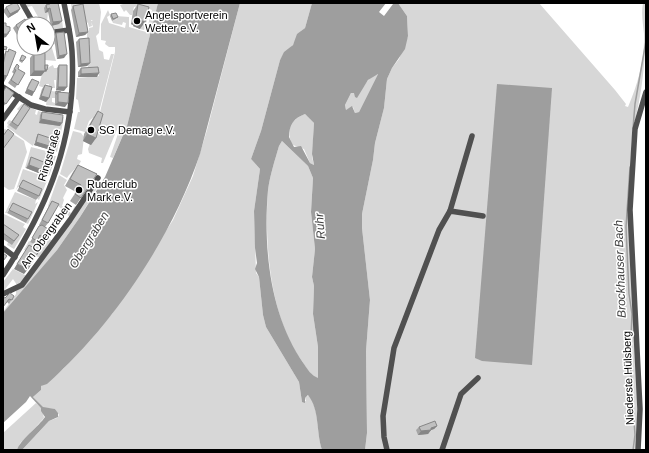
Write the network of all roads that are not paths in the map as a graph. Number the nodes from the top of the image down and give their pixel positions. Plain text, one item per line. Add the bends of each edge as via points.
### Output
1 (22, 3) edge
2 (64, 3) edge
3 (29, 16) edge
4 (69, 30) junction
5 (56, 32) edge
6 (3, 87) edge
7 (646, 92) edge
8 (19, 97) junction
9 (70, 112) junction
10 (3, 119) edge
11 (472, 136) dead end
12 (98, 178) edge
13 (450, 211) junction
14 (483, 216) dead end
15 (3, 248) edge
16 (15, 257) junction
17 (3, 275) edge
18 (3, 294) edge
19 (478, 378) dead end
20 (387, 450) edge
21 (442, 450) edge
22 (638, 450) edge

1 - 3 street
2 - 4 street, Ringstraße
4 - 5 street
4 - 9 street, Ringstraße via 73,78
6 - 8 street
7 - 22 street, Niederste Hülsberg via 635,129 630,210 640,410
8 - 9 street via 38,107
8 - 10 street
9 - 16 street, Ringstraße via 62,150 46,199
11 - 13 street
12 - 18 street, Am Obergraben via 67,226 22,285
13 - 14 street
13 - 20 street via 439,230 394,348 383,416
15 - 16 street
16 - 17 street, Ringstraße
19 - 21 street via 461,394

